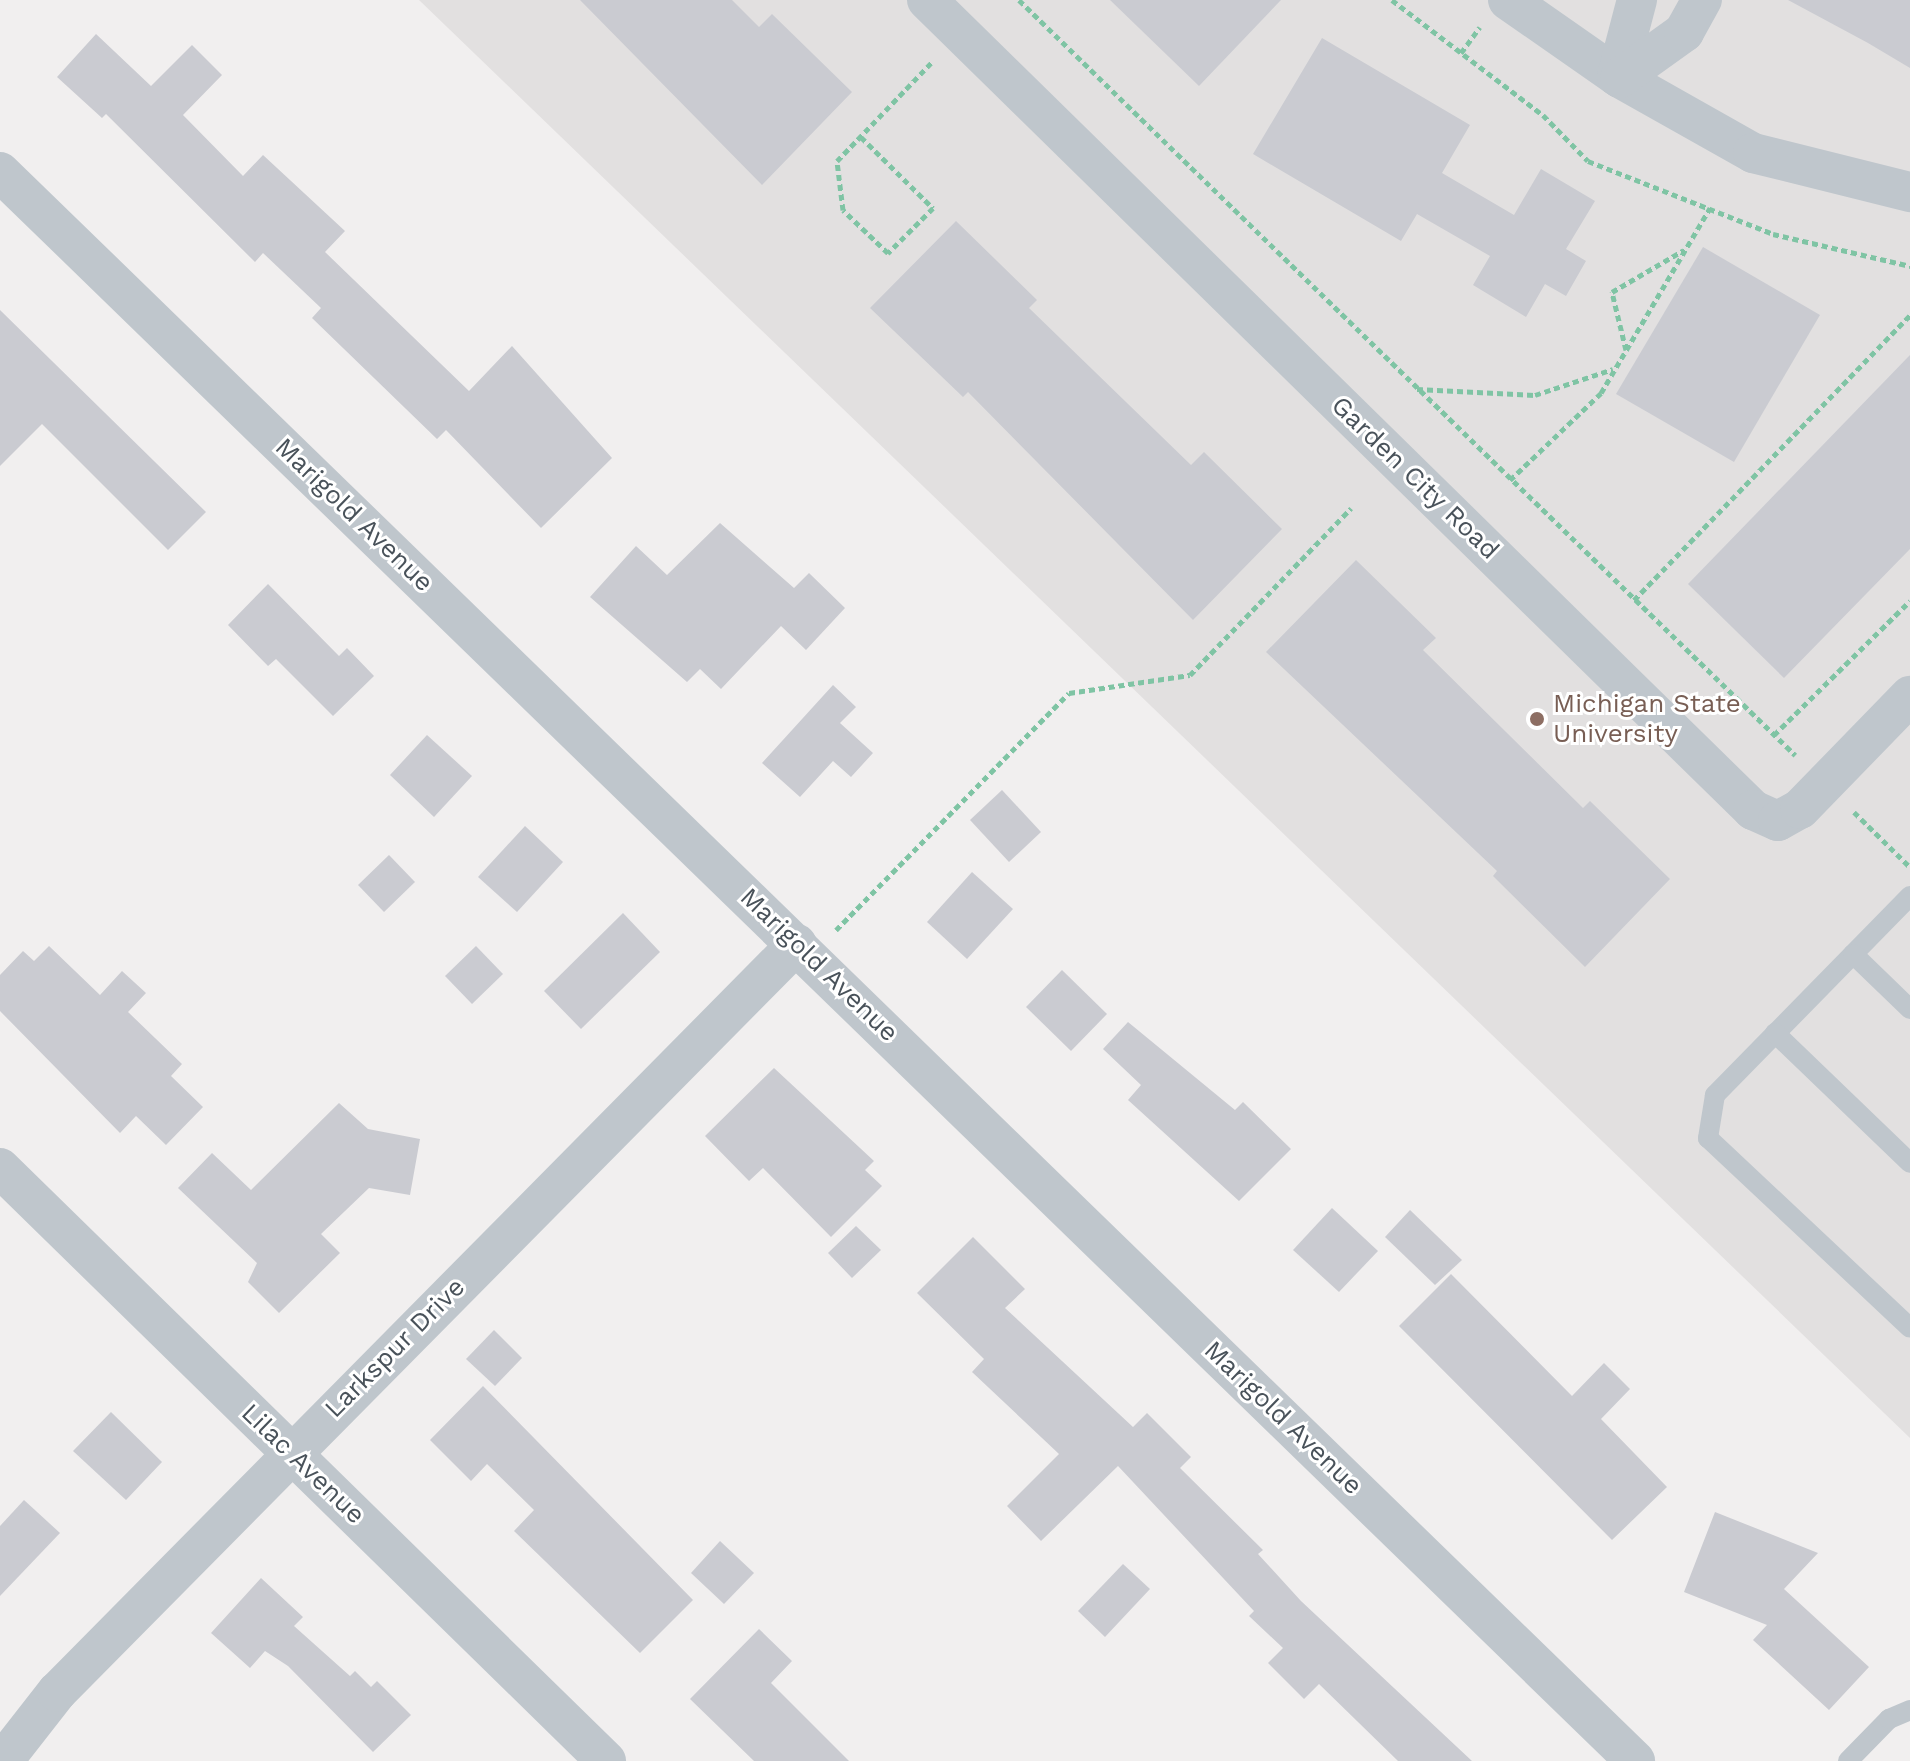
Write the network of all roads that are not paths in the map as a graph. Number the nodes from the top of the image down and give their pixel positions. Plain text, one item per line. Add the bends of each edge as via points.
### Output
1 (927, 0) edge
2 (1508, 0) edge
3 (1637, 0) edge
4 (1702, 0) edge
5 (1619, 77) junction
6 (0, 172) edge
7 (1910, 192) edge
8 (1910, 696) edge
9 (1910, 896) edge
10 (803, 950) junction
11 (1853, 954) junction
12 (1910, 1009) edge
13 (1775, 1033) junction
14 (1910, 1163) edge
15 (0, 1168) edge
16 (1910, 1328) edge
17 (291, 1453) junction
18 (1910, 1710) edge
19 (14, 1748) edge
20 (606, 1761) edge
21 (1635, 1761) edge
22 (1848, 1761) edge

1 - 8 street, Garden City Road via 1753,810 1778,821 1825,783
2 - 5 street
3 - 5 street
4 - 5 street via 1684,32
5 - 7 street via 1753,153
6 - 10 street, Marigold Avenue
9 - 11 lane
10 - 17 street, Larkspur Drive
10 - 21 street, Marigold Avenue
11 - 12 lane
11 - 13 lane
13 - 14 lane
13 - 16 lane via 1715,1095 1708,1138
15 - 17 street, Lilac Avenue
17 - 19 street, Larkspur Drive via 57,1692
17 - 20 street, Lilac Avenue
18 - 22 lane via 1889,1719

